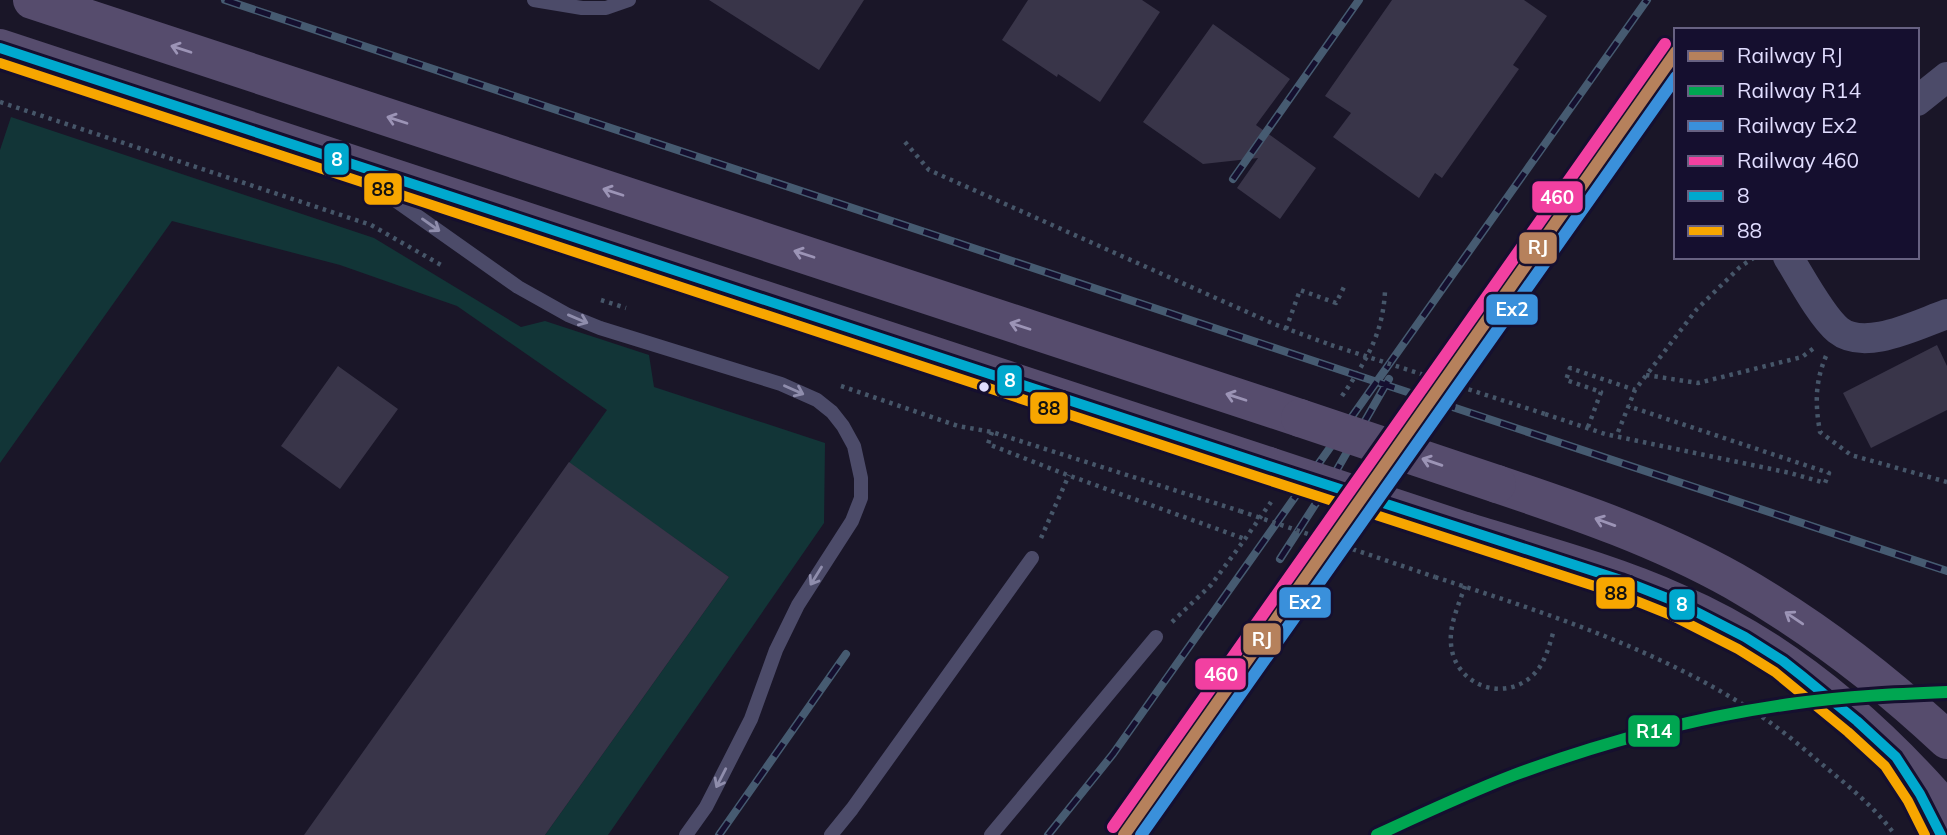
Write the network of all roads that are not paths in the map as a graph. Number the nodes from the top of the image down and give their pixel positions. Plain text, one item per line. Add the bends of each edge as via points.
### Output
1 (32, 0) edge
2 (534, 0) edge
3 (629, 0) edge
4 (0, 48) edge
5 (1947, 77) edge
6 (1919, 99) edge
7 (335, 158) junction
8 (1789, 259) edge
9 (1947, 314) edge
10 (1032, 558) road end
11 (1156, 637) dead end
12 (1947, 740) edge
13 (1896, 757) junction
14 (1947, 811) edge
15 (686, 835) edge
16 (831, 835) edge
17 (991, 835) edge
18 (1941, 835) edge

12 -> 1 main road, bridge via 1850,657 1774,606 1732,580 1614,525
2 - 3 lane via 606,8
4 - 7 main road
5 - 6 street
7 - 13 main road, bridge via 1620,580 1677,602 1783,661
7 -> 15 lane via 503,276 568,315 799,391 832,412 854,446 861,498 852,521 798,605 751,719 706,807
8 - 9 street via 1826,317 1849,336 1887,335
10 - 16 lane
11 - 17 lane
13 - 14 main road
13 - 18 lane

